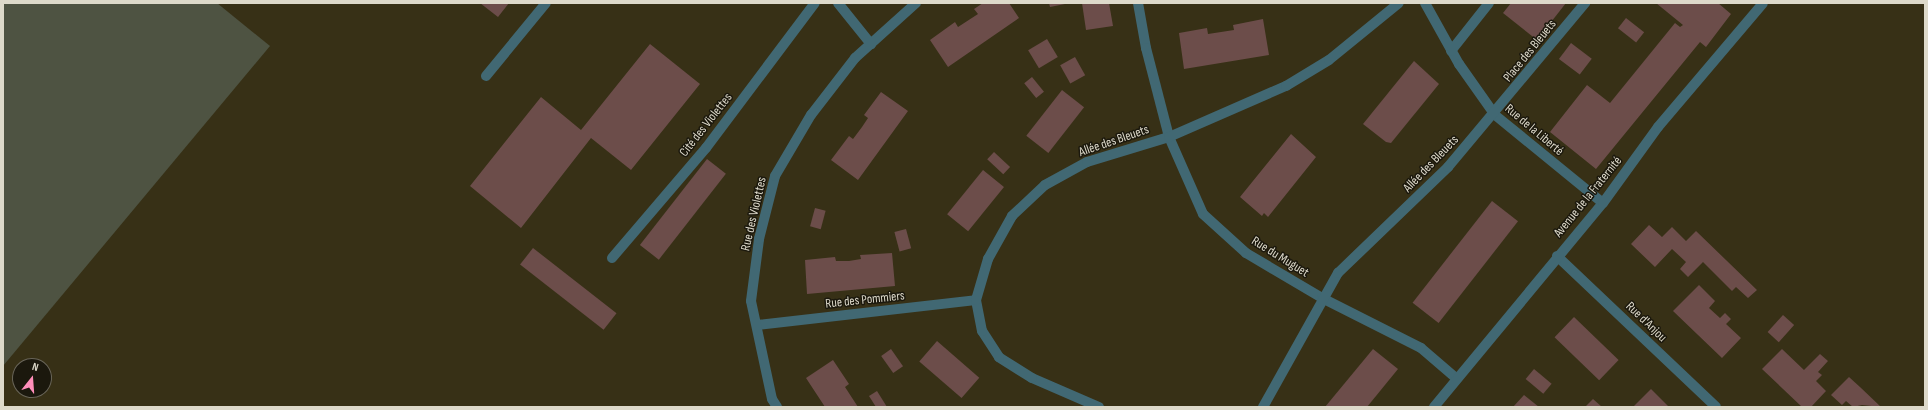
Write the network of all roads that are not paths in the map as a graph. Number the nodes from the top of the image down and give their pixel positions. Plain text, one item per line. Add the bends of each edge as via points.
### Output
1 (546, 3) edge
2 (815, 3) edge
3 (838, 3) edge
4 (916, 3) edge
5 (1138, 3) edge
6 (1398, 3) edge
7 (1425, 3) edge
8 (1489, 3) edge
9 (1585, 3) edge
10 (1759, 4) edge
11 (871, 44) junction
12 (1451, 51) junction
13 (486, 76) dead end
14 (1494, 115) junction
15 (1169, 137) junction
16 (1602, 203) junction
17 (1556, 256) junction
18 (612, 258) dead end
19 (1322, 298) junction
20 (976, 300) junction
21 (757, 325) junction
22 (1456, 378) junction
23 (776, 407) edge
24 (1099, 407) edge
25 (1263, 407) edge
26 (1434, 407) edge
27 (1716, 407) edge

1 - 13 street
2 - 18 street, Cité des Violettes via 706,148
3 - 11 street
4 - 11 street, Rue des Violettes
5 - 15 street, Rue du Muguet via 1146,48
6 - 15 street, Allée des Bleuets via 1329,60 1286,86
7 - 12 street, Rue de la Liberté
8 - 12 street
9 - 14 street, Place des Bleuets
10 - 16 street, Avenue de la Fraternité via 1658,127
11 - 21 street, Rue des Violettes via 855,58 812,115 775,176 759,239 751,301
12 - 14 street, Rue de la Liberté
14 - 16 street, Rue de la Liberté
14 - 19 street, Allée des Bleuets via 1448,167 1338,274
15 - 19 street, Rue du Muguet via 1202,214 1246,254
15 - 20 street, Allée des Bleuets via 1087,162 1045,185 1012,216 988,260
16 - 17 street, Avenue de la Fraternité
17 - 22 street, Avenue de la Fraternité
17 - 27 street, Rue d'Anjou
19 - 22 street, Rue du Muguet via 1421,348
19 - 25 street, Allée des Bleuets
20 - 21 street, Rue des Pommiers
20 - 24 street, Allée des Bleuets via 982,331 999,357 1032,378
21 - 23 street, Rue des Violettes via 772,399
22 - 26 street, Avenue de la Fraternité

